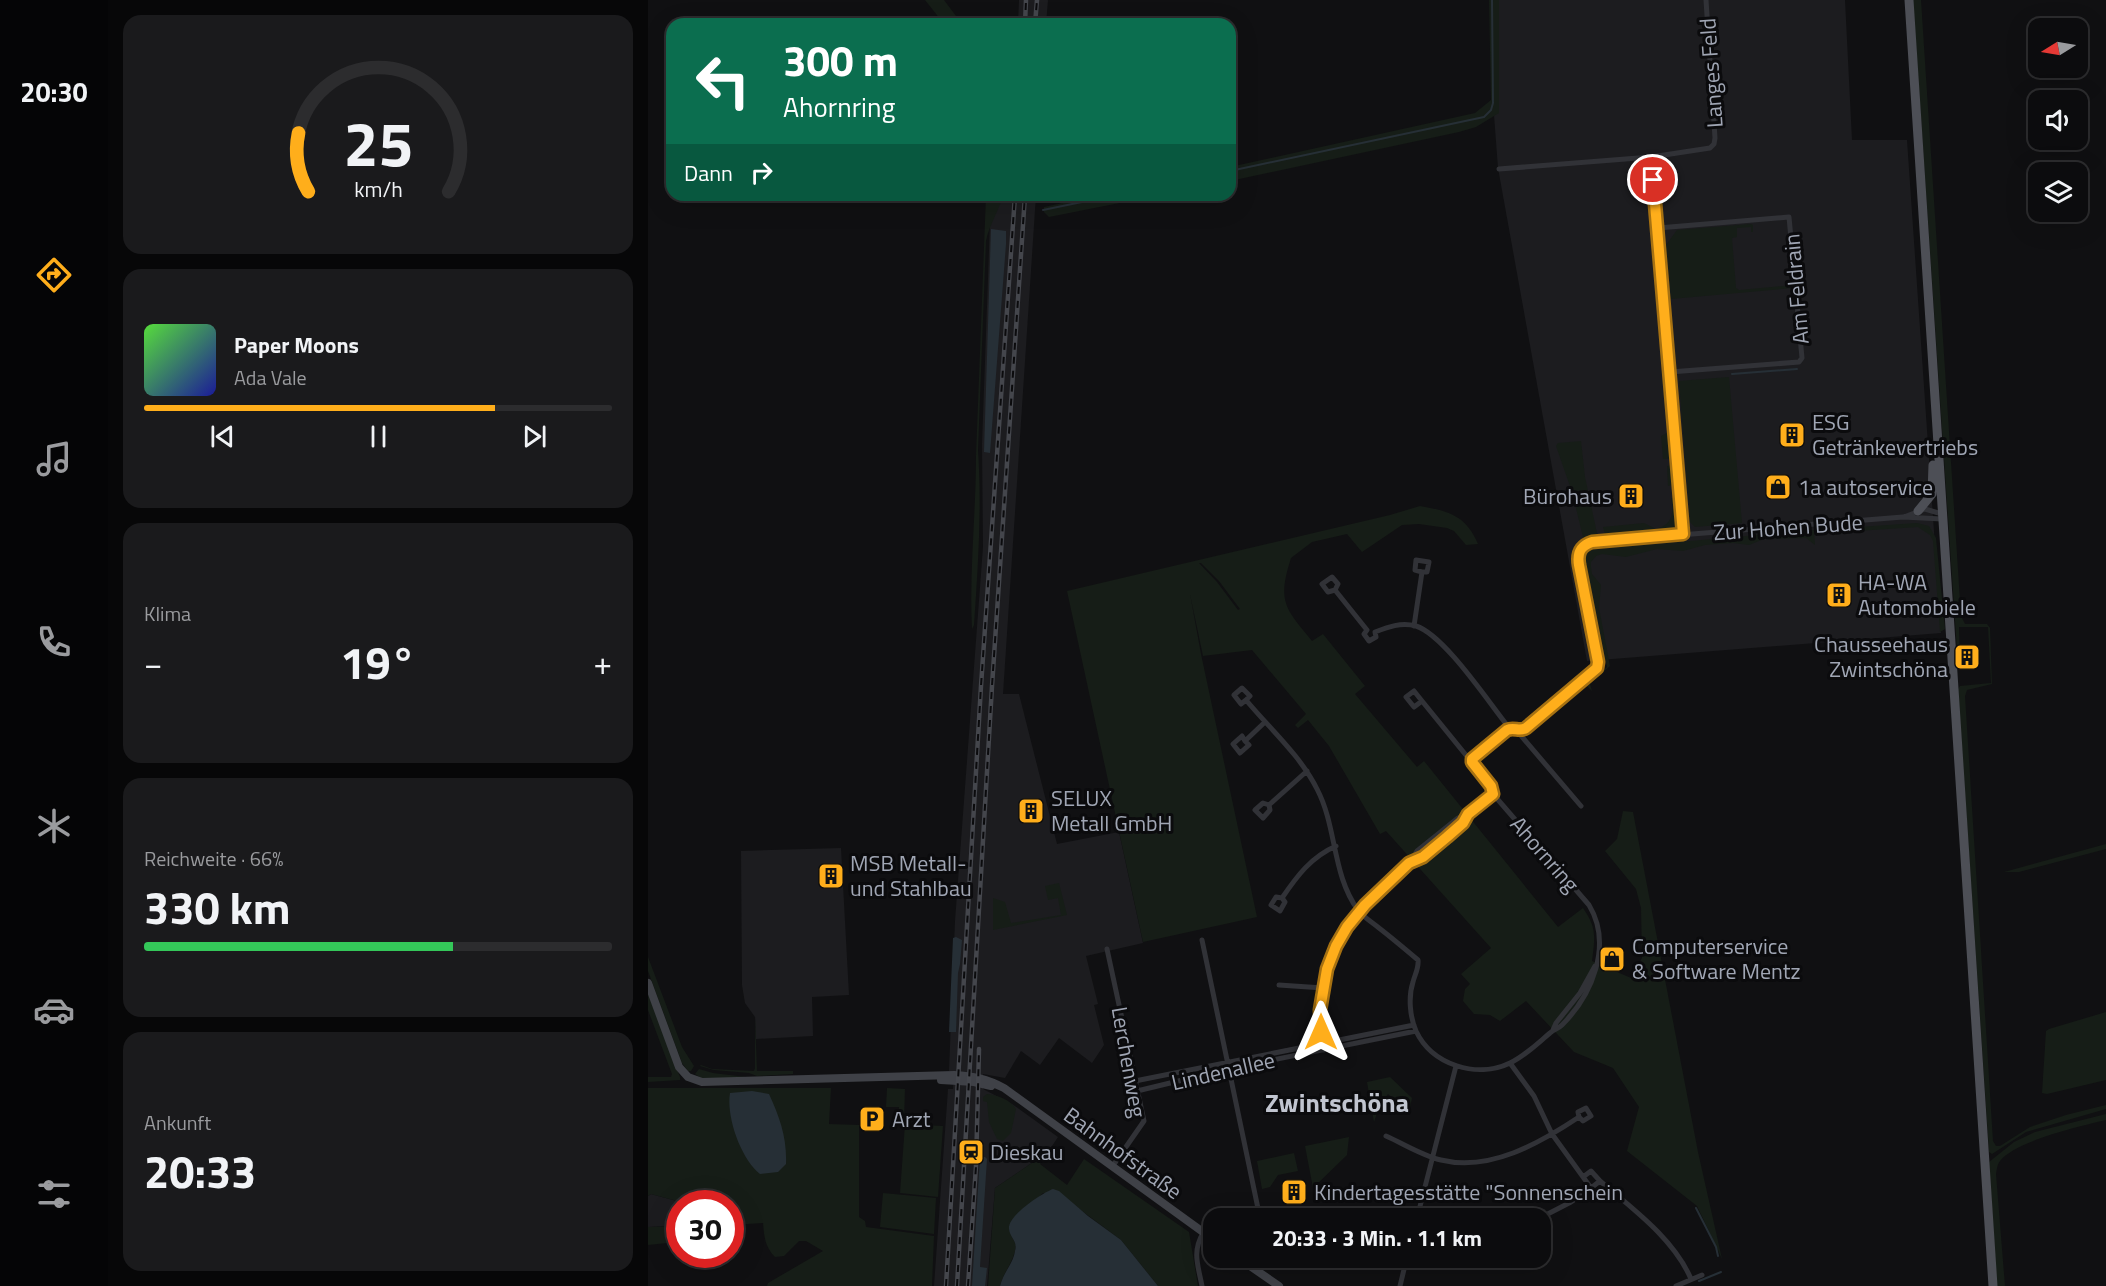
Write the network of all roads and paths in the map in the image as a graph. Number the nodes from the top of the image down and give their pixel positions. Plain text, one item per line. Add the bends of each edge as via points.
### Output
1 (1706, 0) edge
2 (1909, 0) edge
3 (1651, 157) junction
4 (1499, 169) dead end
5 (1658, 228) junction
6 (1670, 372) junction
7 (1937, 430) junction
8 (1918, 511) junction
9 (1903, 517) junction
10 (1942, 517) junction
11 (1683, 534) junction
12 (1422, 572) dead end
13 (1335, 590) dead end
14 (1414, 626) junction
15 (1366, 630) junction
16 (1375, 632) junction
17 (1245, 700) dead end
18 (1422, 701) dead end
19 (1265, 722) junction
20 (1515, 729) junction
21 (1245, 741) dead end
22 (1472, 762) junction
23 (1307, 771) junction
24 (1493, 794) junction
25 (1269, 805) dead end
26 (1581, 806) dead end
27 (1336, 846) junction
28 (1282, 898) dead end
29 (1359, 912) junction
30 (1202, 940) dead end
31 (1107, 949) dead end
32 (648, 983) edge
33 (1279, 985) dead end
34 (1323, 988) junction
35 (1415, 1028) junction
36 (1324, 1046) junction
37 (1510, 1063) junction
38 (1228, 1066) junction
39 (1456, 1066) junction
40 (1135, 1081) junction
41 (1137, 1091) junction
42 (1579, 1117) dead end
43 (1552, 1134) junction
44 (1386, 1136) dead end
45 (1432, 1158) junction
46 (1112, 1167) junction
47 (1583, 1177) junction
48 (1600, 1181) junction
49 (1591, 1188) junction
50 (1258, 1208) edge
51 (1420, 1208) edge
52 (1551, 1212) edge
53 (1203, 1233) joint
54 (1258, 1268) edge
55 (1405, 1268) edge
56 (1702, 1275) dead end
57 (1691, 1279) junction
58 (1202, 1286) edge
59 (1279, 1286) edge
60 (1401, 1286) edge
61 (1676, 1286) edge
62 (1993, 1286) edge

1 - 3 street, Langes Feld via 1714,144 1705,150
2 - 7 main road
3 - 4 street, Langes Feld
3 - 5 street
5 - 6 street
5 - 6 street, Am Feldrain via 1789,217 1802,358 1799,362
6 - 11 street
7 - 8 main road via 1932,494
7 - 10 main road
8 - 9 street, Zur Hohen Bude
8 - 10 street, Zur Hohen Bude via 1930,509
9 - 10 street, Zur Hohen Bude
9 - 11 street, Zur Hohen Bude
10 - 62 main road
11 - 20 street, Zur Hohen Bude via 1585,544 1578,556 1597,668 1526,728
12 - 14 street
13 - 15 street
14 - 16 street via 1398,625
14 - 20 street via 1428,631 1443,644 1507,725
15 - 16 street via 1371,628
15 - 16 street via 1369,641 1376,637
17 - 19 street
18 - 22 street, Ahornring
19 - 21 street
19 - 23 street
20 - 22 street via 1507,730
20 - 26 street
22 - 24 street, Ahornring
23 - 25 street
23 - 27 street via 1324,803
24 - 29 street via 1417,851
24 - 37 street, Ahornring via 1589,905 1598,926 1595,974 1586,993 1561,1026
27 - 28 street via 1311,861
27 - 29 street via 1343,879
29 - 34 street via 1336,946
29 - 35 street via 1418,960 1410,997
30 - 38 street
31 - 40 street, Lerchenweg
32 - 46 street, Bahnhofstraße via 679,1067 688,1077 721,1082 974,1076 996,1084
33 - 34 street
34 - 36 street via 1320,1023
35 - 36 street, Lindenallee
35 - 39 street, Ahornring via 1430,1050
36 - 38 street, Lindenallee
37 - 39 street, Ahornring via 1484,1069
37 - 43 street via 1534,1096
38 - 40 street, Lindenallee
38 - 41 street, Lindenallee
38 - 50 street
39 - 45 street
40 - 41 street, Lerchenweg
41 - 46 street, Lerchenweg via 1143,1124
42 - 43 street
43 - 45 street via 1482,1161 1461,1163
43 - 47 street
44 - 45 street
45 - 51 street
46 - 53 street, Bahnhofstraße
47 - 48 street via 1591,1171
47 - 49 street
48 - 49 street
48 - 57 street via 1652,1226 1675,1252
49 - 52 street
53 - 58 street via 1196,1244
54 - 59 street
55 - 60 street
56 - 57 street
57 - 61 street

